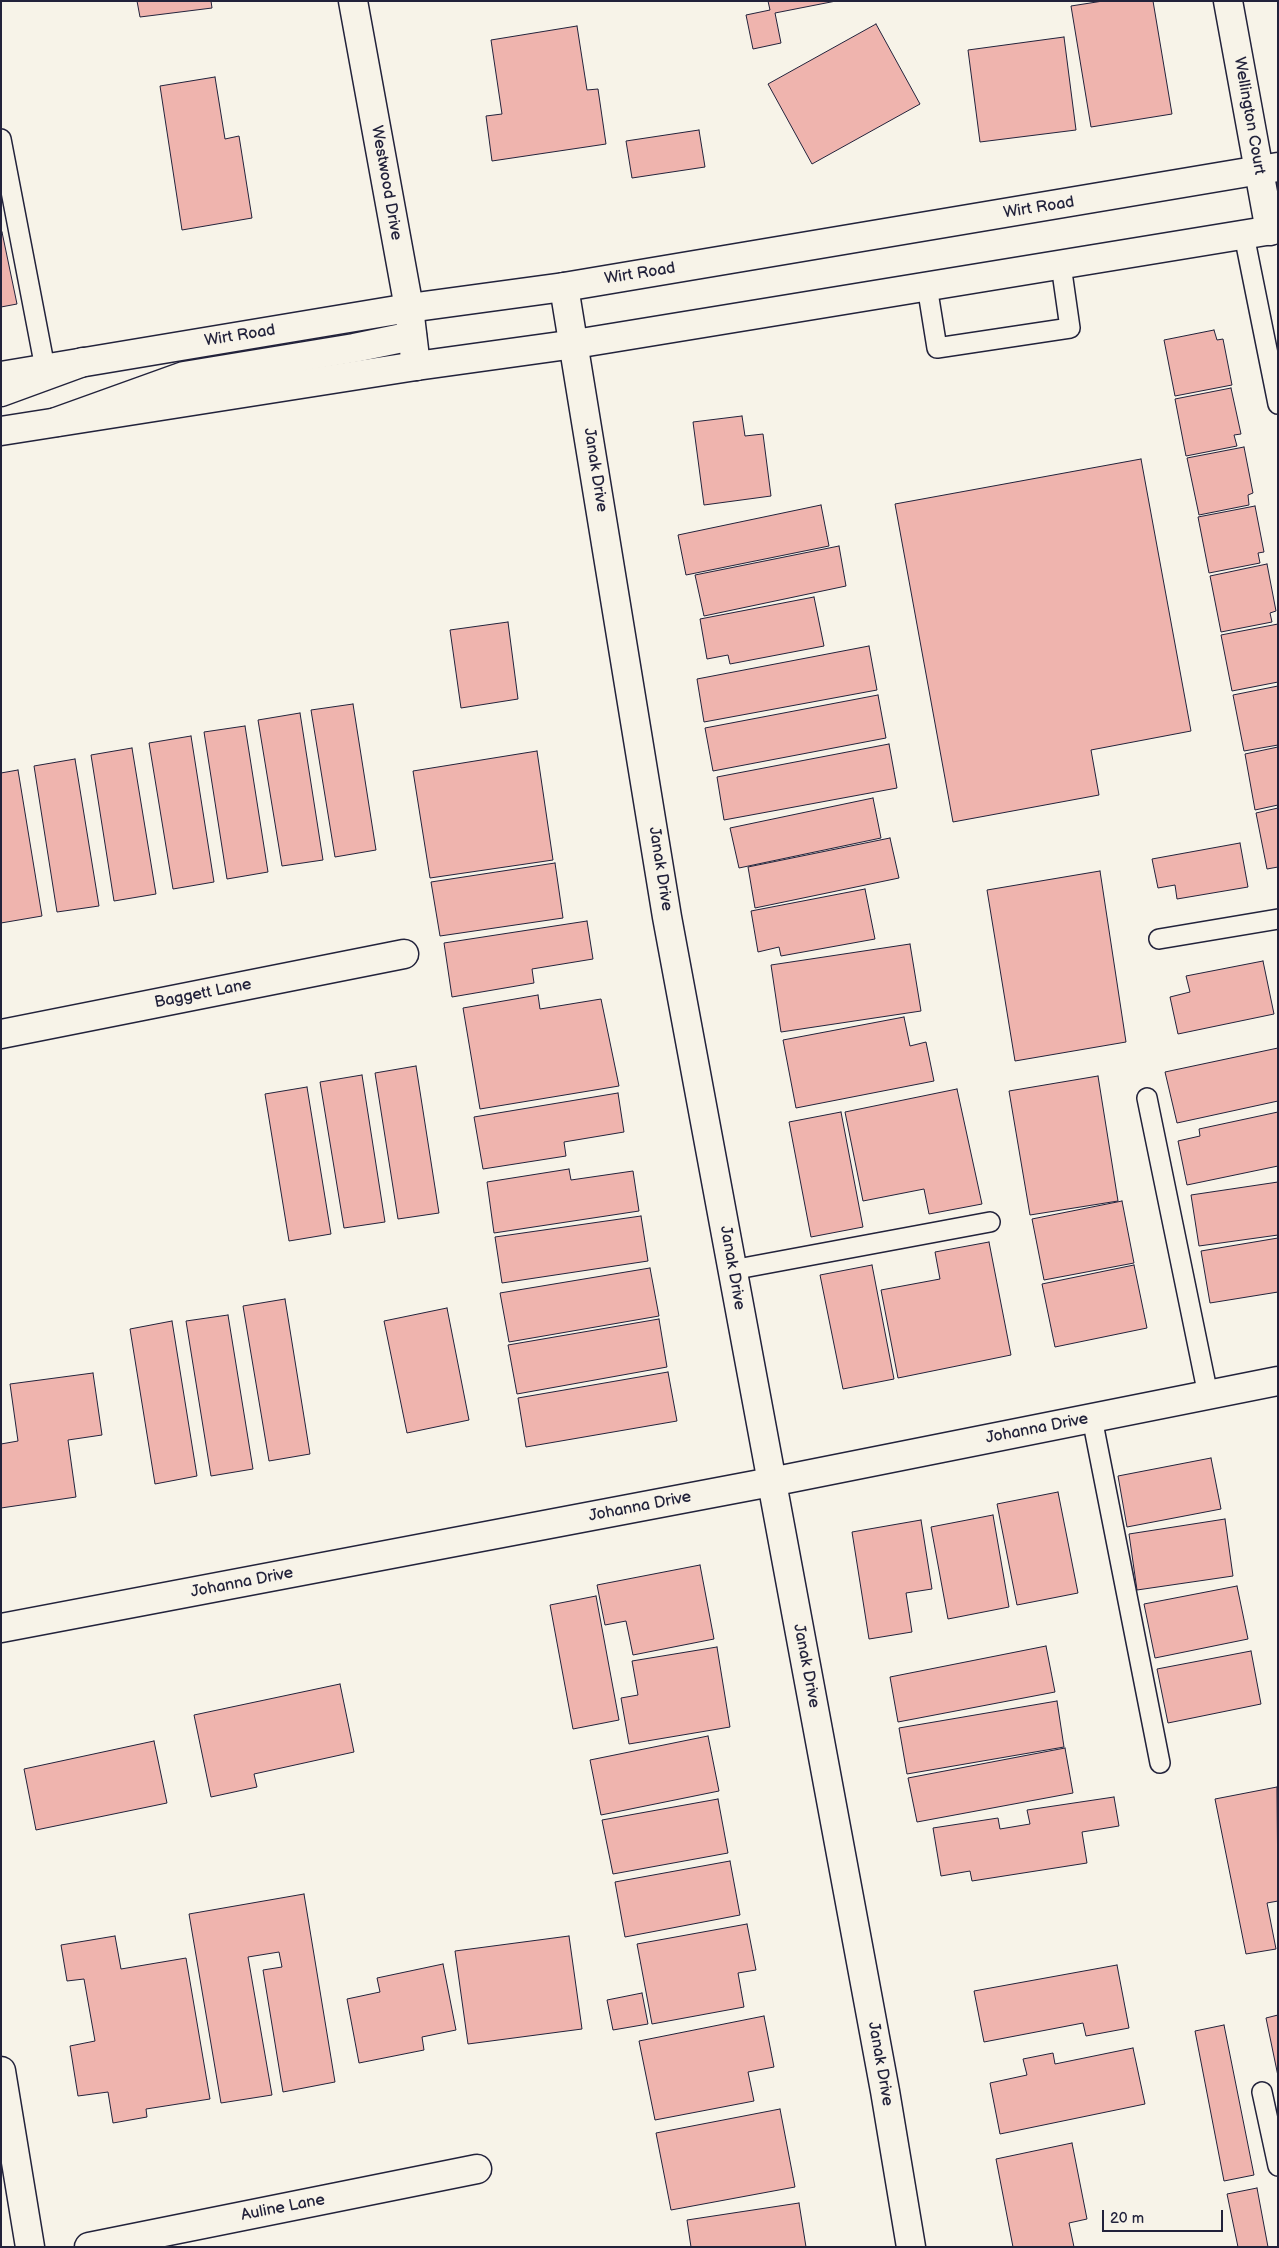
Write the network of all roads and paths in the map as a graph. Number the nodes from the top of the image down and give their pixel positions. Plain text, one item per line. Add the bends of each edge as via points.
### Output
1 (353, 1) edge
2 (1228, 1) edge
3 (1, 139) edge
4 (1268, 169) edge
5 (1264, 232) edge
6 (1061, 265) junction
7 (927, 286) junction
8 (564, 287) junction
9 (409, 308) junction
10 (412, 336) junction
11 (575, 344) junction
12 (83, 362) junction
13 (416, 366) junction
14 (45, 368) junction
15 (1, 376) edge
16 (1, 392) edge
17 (1278, 404) edge
18 (56, 422) junction
19 (1, 431) edge
20 (1278, 919) edge
21 (1159, 939) dead end
22 (404, 954) dead end
23 (1, 1034) edge
24 (1147, 1098) dead end
25 (990, 1222) dead end
26 (732, 1270) junction
27 (1278, 1381) edge
28 (1208, 1395) junction
29 (1092, 1418) junction
30 (772, 1482) junction
31 (1, 1628) edge
32 (1160, 1763) dead end
33 (1, 2071) edge
34 (1262, 2092) dead end
35 (1278, 2166) edge
36 (477, 2168) dead end
37 (30, 2247) edge
38 (89, 2247) edge
39 (912, 2247) edge

1 - 9 street, Westwood Drive
2 - 4 street, Wellington Court
3 - 14 lane
4 - 5 street, Wellington Court
4 - 8 street, Wirt Road
5 - 6 street
5 - 17 lane
6 - 7 street
6 - 7 lane via 1070,328 937,348
7 - 11 street
8 - 9 street, Wirt Road
8 - 11 street, Janak Drive
9 - 10 street, Westwood Drive
9 - 12 street, Wirt Road
10 - 13 street, Westwood Drive
10 - 18 street via 184,376
11 - 13 street
11 - 26 street, Janak Drive via 667,917
12 - 14 street, Wirt Road
12 - 16 street
13 - 18 street
14 - 15 street, Wirt Road
18 - 19 street
20 - 21 lane
22 - 23 street, Baggett Lane
24 - 28 lane
25 - 26 lane
26 - 30 street, Janak Drive
27 - 28 street, Johanna Drive
28 - 29 street, Johanna Drive
29 - 30 street, Johanna Drive
29 - 32 lane
30 - 31 street, Johanna Drive
30 - 39 street, Janak Drive
33 - 37 street
34 - 35 lane
36 - 38 street, Auline Lane

